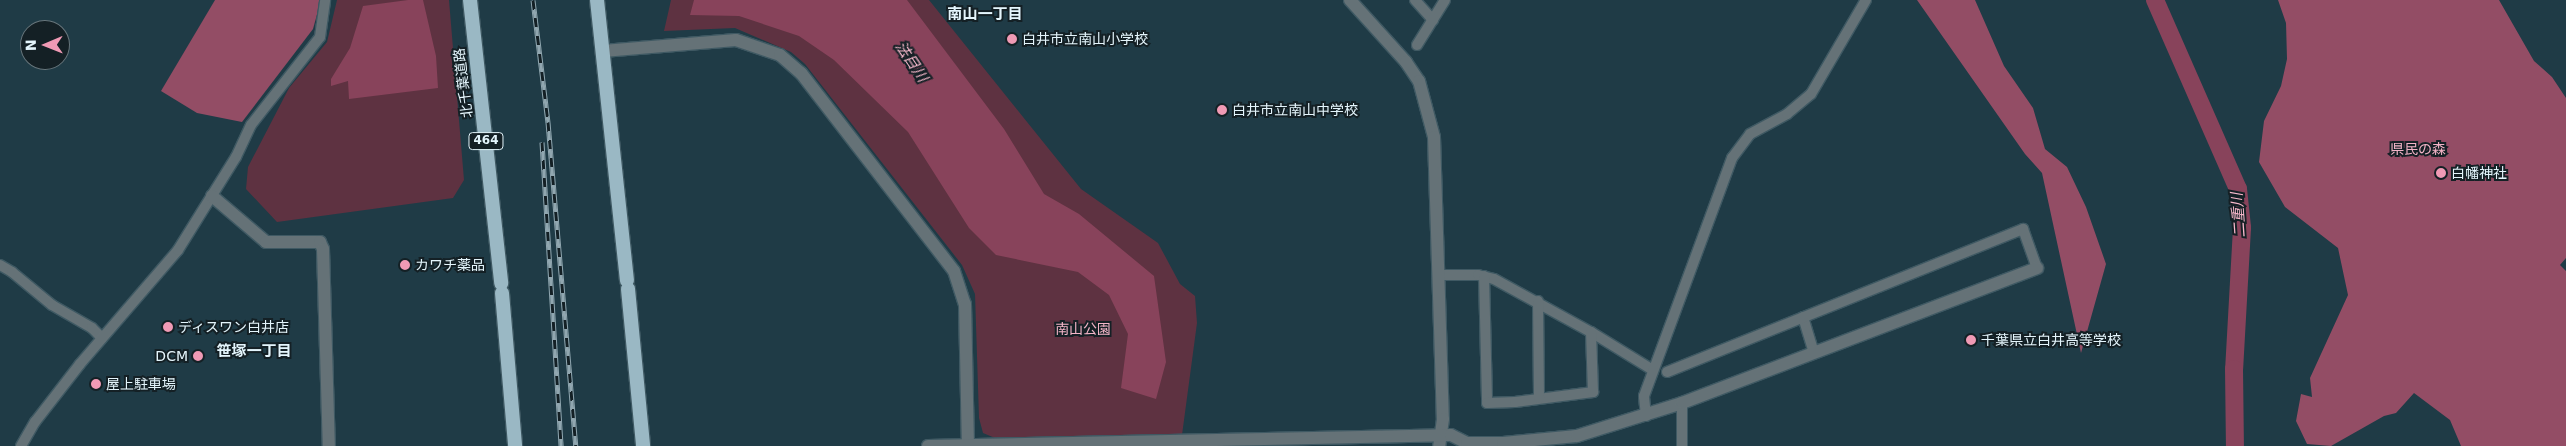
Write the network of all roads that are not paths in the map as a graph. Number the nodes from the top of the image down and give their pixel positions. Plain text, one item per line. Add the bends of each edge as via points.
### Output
1 (326, 0) edge
2 (470, 0) edge
3 (597, 0) edge
4 (1350, 0) edge
5 (1414, 0) edge
6 (1445, 0) edge
7 (1866, 0) edge
8 (1433, 20) junction
9 (1417, 45) dead end
10 (603, 51) junction
11 (212, 196) junction
12 (0, 265) edge
13 (2037, 268) joint
14 (1440, 276) junction
15 (1484, 276) junction
16 (1538, 302) junction
17 (1803, 317) junction
18 (1591, 332) junction
19 (102, 338) junction
20 (1814, 353) junction
21 (1653, 370) junction
22 (1667, 372) dead end
23 (1539, 398) junction
24 (1682, 403) junction
25 (1646, 416) junction
26 (1445, 441) edge
27 (1463, 444) edge
28 (1530, 444) edge
29 (21, 446) edge
30 (328, 446) edge
31 (515, 446) edge
32 (643, 446) edge
33 (928, 446) edge
34 (968, 446) edge
35 (1682, 446) edge

1 - 11 street via 320,37 251,125
2 - 31 highway, 北千葉道路 / 464 via 502,288
3 - 10 highway
4 - 14 street via 1406,62 1427,102 1434,137
5 - 8 street
6 - 8 street
7 - 21 street via 1827,72 1811,94 1787,114 1750,134 1740,144
8 - 9 street
10 - 32 highway
10 - 34 street via 736,40 780,55 801,74 954,271 965,304
11 - 19 street via 166,266 131,301
11 - 30 street via 266,242 320,242 323,249
12 - 19 street
13 - 17 street via 2023,229
13 - 20 street
14 - 15 street
14 - 26 street
15 - 16 street
15 - 23 street via 1487,402
16 - 18 street
16 - 23 street
17 - 20 street
17 - 22 street
18 - 21 street
18 - 23 street via 1593,392
19 - 29 street via 35,422
20 - 24 street
21 - 25 street via 1644,396
24 - 25 street
24 - 35 street
25 - 28 street via 1577,436
26 - 27 street
26 - 34 street
27 - 28 street
33 - 34 street

